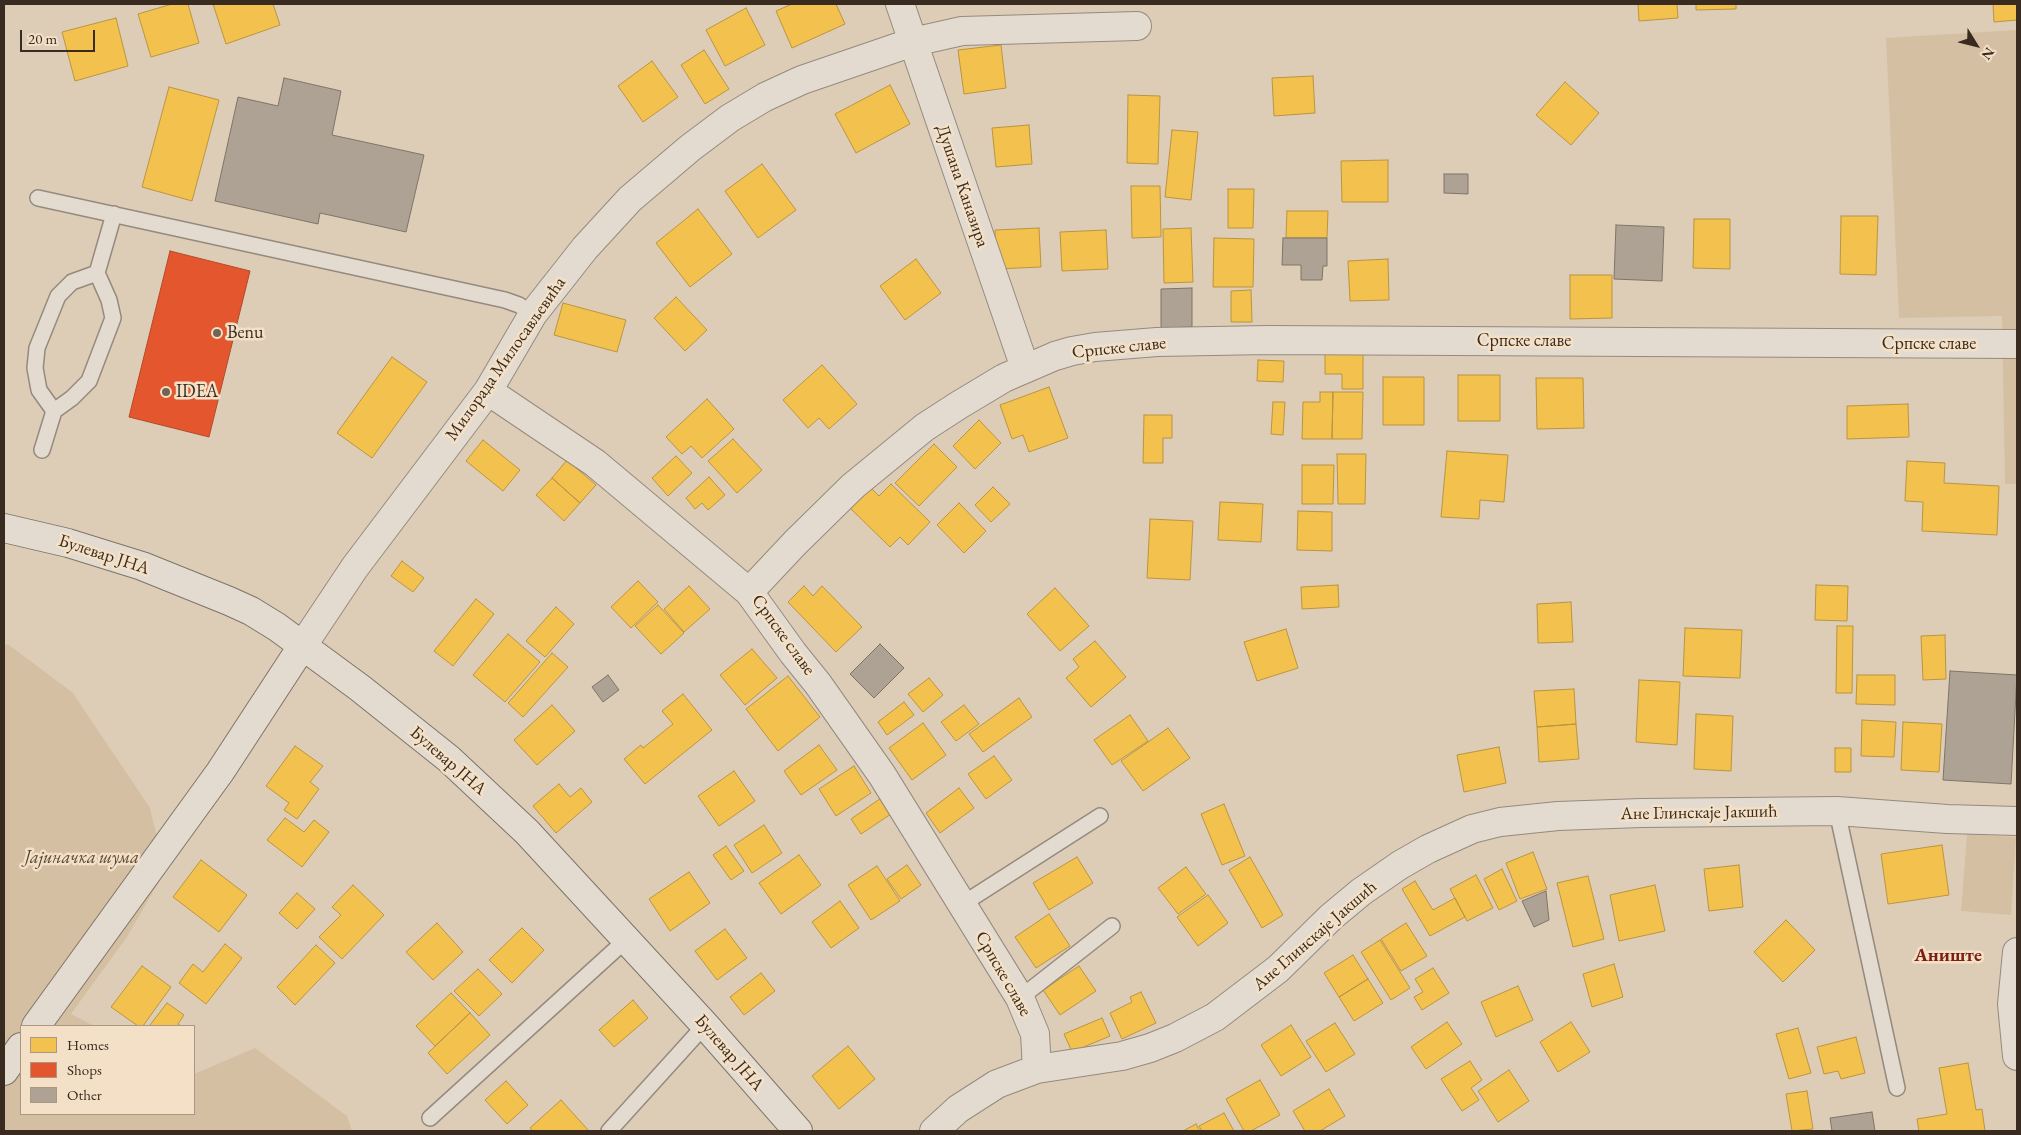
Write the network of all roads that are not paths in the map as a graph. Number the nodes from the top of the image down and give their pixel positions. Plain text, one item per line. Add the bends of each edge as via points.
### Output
1 (900, 4) edge
2 (1137, 26) dead end
3 (913, 42) junction
4 (38, 198) dead end
5 (114, 214) junction
6 (97, 273) junction
7 (533, 314) junction
8 (2017, 344) edge
9 (1025, 368) junction
10 (488, 391) junction
11 (54, 411) junction
12 (42, 450) dead end
13 (4, 528) edge
14 (749, 592) junction
15 (303, 645) junction
16 (1837, 811) junction
17 (1100, 816) dead end
18 (2017, 821) edge
19 (961, 905) junction
20 (1112, 926) dead end
21 (627, 939) junction
22 (2017, 952) edge
23 (1020, 998) junction
24 (37, 1025) edge
25 (705, 1025) junction
26 (20, 1048) edge
27 (2017, 1056) edge
28 (1037, 1069) junction
29 (4, 1071) edge
30 (1897, 1088) dead end
31 (430, 1118) dead end
32 (608, 1131) edge
33 (798, 1131) edge
34 (934, 1131) edge

1 - 3 street, Душана Каназира
2 - 3 street, Милорада Милосављевића via 962,31
3 - 7 street, Милорада Милосављевића via 802,80 730,118 630,199 585,248
3 - 9 street, Душана Каназира
4 - 5 lane
5 - 6 lane
5 - 7 lane via 505,300
6 - 11 lane via 113,318 89,381
6 - 11 lane via 72,282 58,296 37,348 35,368 39,390
7 - 10 street, Милорада Милосављевића
8 - 9 street, Српске славе via 1157,342 1072,351
9 - 14 street, Српске славе via 959,405 901,446 853,486
10 - 14 street via 596,463
10 - 15 street, Милорада Милосављевића via 356,567
11 - 12 lane
13 - 15 street, Булевар ЈНА via 68,543 183,582 251,612
14 - 19 street, Српске славе via 882,775
15 - 21 street, Булевар ЈНА via 368,693 455,765 527,832
15 - 24 street, Милорада Милосављевића via 220,772
16 - 18 street, Ане Глинскаје Јакшић
16 - 28 street, Ане Глинскаје Јакшић via 1558,816 1500,822 1472,829 1428,849 1361,892 1278,969 1215,1017 1175,1038 1122,1056
16 - 30 lane
17 - 19 lane
19 - 23 street, Српске славе
20 - 23 lane
21 - 25 street, Булевар ЈНА
21 - 31 lane
22 - 27 street via 2012,1004
23 - 28 street, Српске славе via 1035,1034
25 - 32 lane
25 - 33 street, Булевар ЈНА
26 - 29 street
28 - 34 street, Ане Глинскаје Јакшић via 997,1084 958,1109

